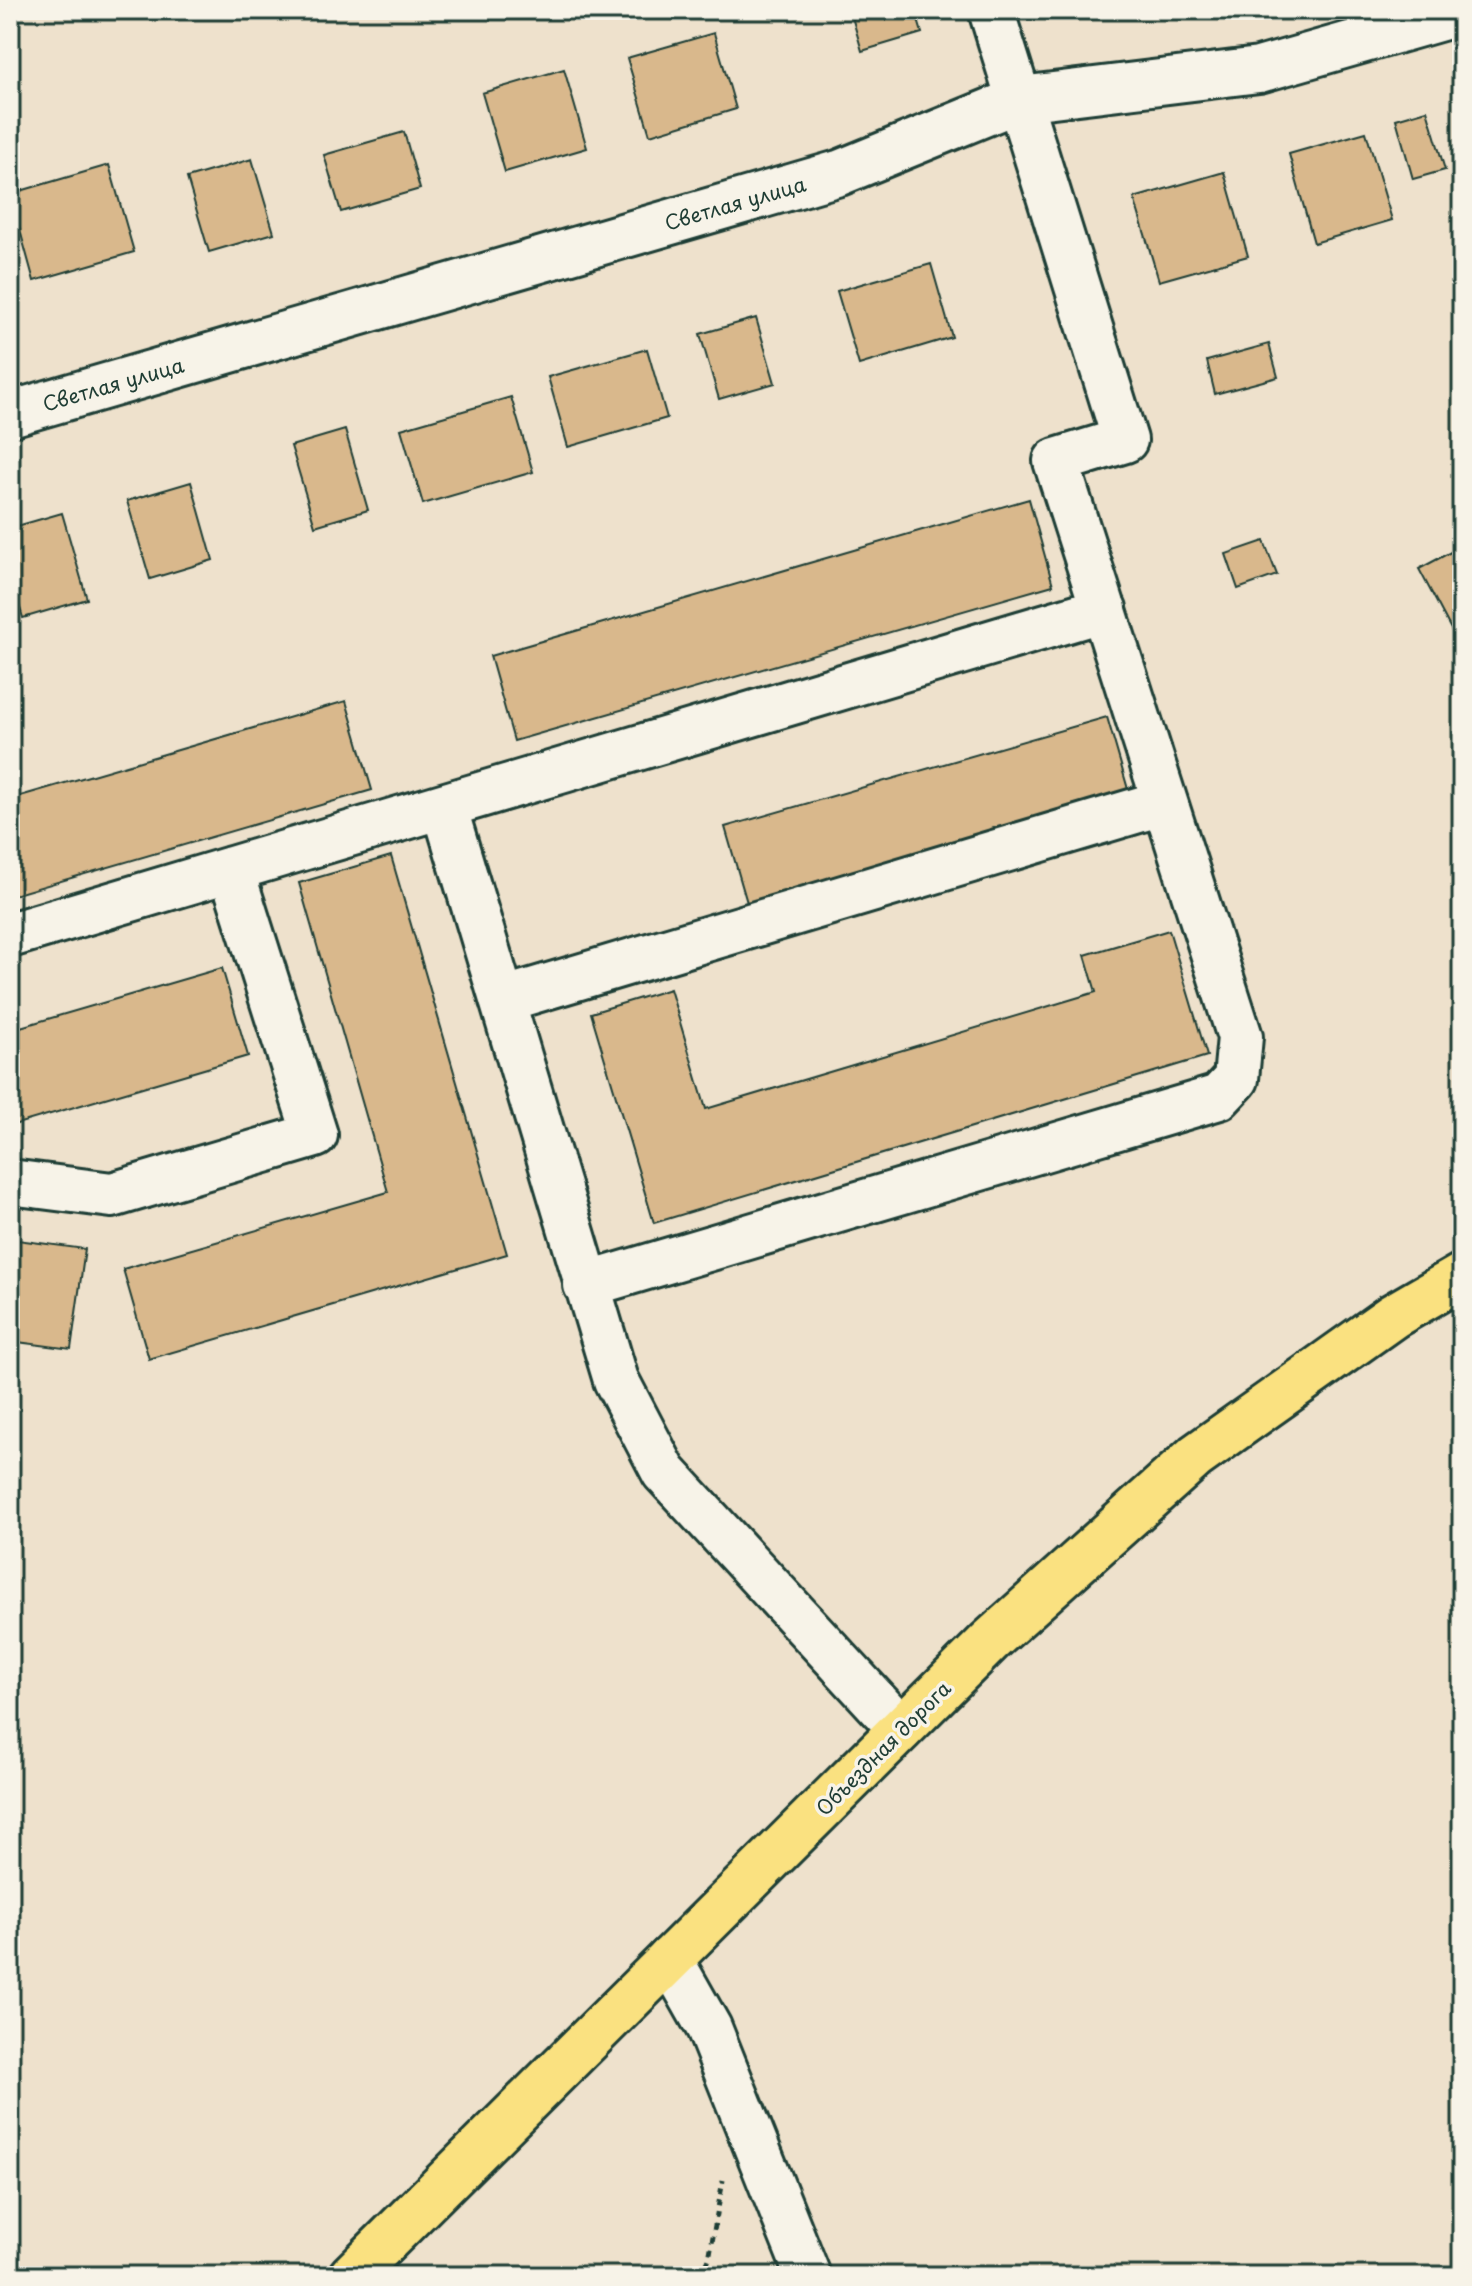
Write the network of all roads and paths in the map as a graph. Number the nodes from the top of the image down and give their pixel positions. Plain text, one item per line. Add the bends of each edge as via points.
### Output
1 (991, 10) edge
2 (1462, 12) edge
3 (1020, 99) junction
4 (10, 414) edge
5 (1104, 609) junction
6 (1165, 802) junction
7 (444, 806) junction
8 (231, 869) junction
9 (10, 935) edge
10 (502, 1000) junction
11 (10, 1182) edge
12 (1462, 1276) edge
13 (586, 1285) junction
14 (901, 1729) junction
15 (670, 1959) junction
16 (725, 2172) dead end
17 (351, 2276) edge
18 (702, 2276) edge
19 (808, 2276) edge

1 - 3 street
2 - 3 street, Светлая улица via 1259,70
3 - 4 street, Светлая улица via 839,173
3 - 5 street via 1125,440 1056,461
5 - 6 street
5 - 7 street
6 - 10 street
6 - 13 street via 1240,1037 1236,1079 1219,1097
7 - 8 street
7 - 10 street
8 - 9 street
8 - 11 street via 315,1135 112,1195
10 - 13 street
12 - 14 main road, Объездная дорога via 1393,1316 1196,1456 990,1641
13 - 14 street via 616,1380 664,1472
14 - 15 main road, Объездная дорога
15 - 17 main road, Объездная дорога
15 - 19 street via 709,2028
16 - 18 path

